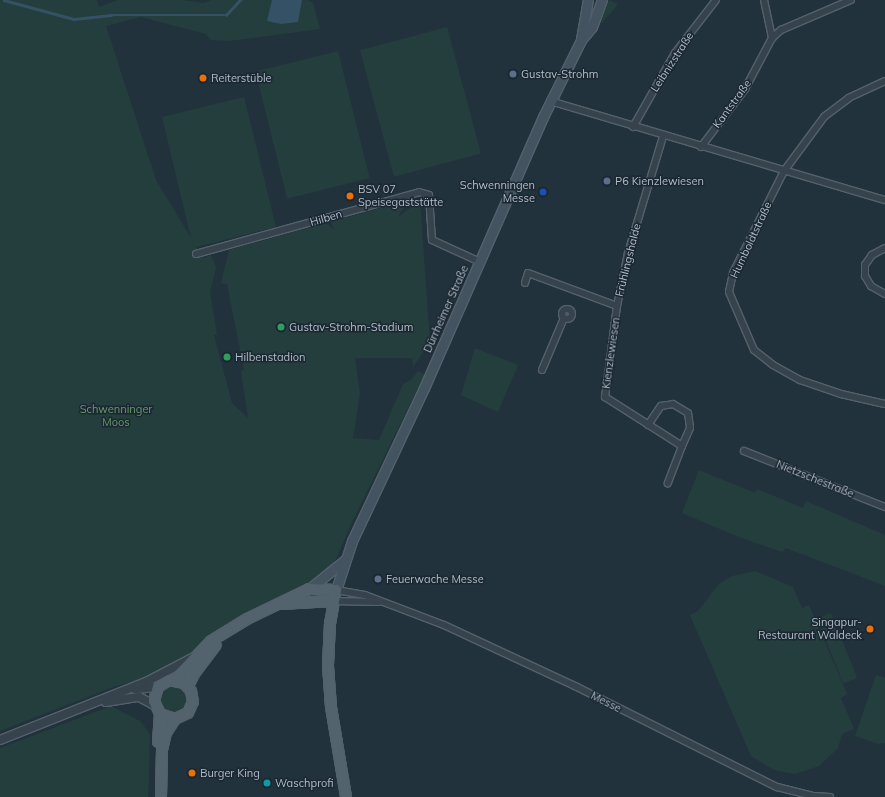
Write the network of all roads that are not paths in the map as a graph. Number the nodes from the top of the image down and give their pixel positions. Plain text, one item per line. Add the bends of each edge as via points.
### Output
1 (588, 0) edge
2 (602, 0) edge
3 (716, 0) edge
4 (764, 0) edge
5 (851, 0) edge
6 (772, 38) junction
7 (581, 40) junction
8 (885, 81) edge
9 (550, 101) junction
10 (633, 127) junction
11 (663, 136) junction
12 (701, 147) junction
13 (784, 171) junction
14 (885, 200) edge
15 (885, 248) edge
16 (196, 254) dead end
17 (480, 262) junction
18 (525, 283) dead end
19 (885, 294) edge
20 (617, 306) junction
21 (564, 318) dead end
22 (542, 370) dead end
23 (885, 404) edge
24 (648, 425) junction
25 (682, 446) junction
26 (744, 451) dead end
27 (668, 483) dead end
28 (885, 507) edge
29 (345, 560) junction
30 (309, 589) junction
31 (336, 590) junction
32 (333, 601) junction
33 (382, 601) junction
34 (277, 604) junction
35 (227, 633) junction
36 (197, 656) junction
37 (175, 679) junction
38 (188, 686) junction
39 (158, 687) junction
40 (128, 690) junction
41 (154, 705) junction
42 (84, 707) junction
43 (160, 714) junction
44 (175, 719) junction
45 (0, 740) edge
46 (155, 797) edge
47 (161, 797) edge
48 (346, 797) edge
49 (830, 797) edge

1 - 7 main road, Dürrheimer Straße
2 - 7 main road, Dürrheimer Straße via 592,27
3 - 10 street, Leibnizstraße via 675,53
4 - 6 street
5 - 6 street, Kantstraße via 781,30
6 - 12 street, Kantstraße via 745,89
7 - 9 main road, Dürrheimer Straße
8 - 13 street, Humboldtstraße via 849,98 824,117
9 - 10 street
9 - 17 main road, Dürrheimer Straße
10 - 11 street
11 - 12 street
11 - 20 street, Frühlingshalde via 628,253
12 - 13 street
13 - 14 street
13 - 23 street, Humboldtstraße via 733,273 729,292 741,324 754,350 800,380 841,394
15 - 19 street via 872,255 866,265 866,276 871,286
16 - 17 street, Hilben via 419,192 429,195 432,240
17 - 29 main road, Dürrheimer Straße
18 - 20 street, Frühlingshalde via 528,274
20 - 24 street, Kienzlewiesen via 605,397
21 - 22 street
24 - 25 street, Kienzlewiesen
24 - 25 street via 661,406 673,404 688,413 690,428
25 - 27 street
26 - 28 street, Nietzschestraße
29 - 30 main road
29 - 31 main road, Dürrheimer Straße
30 - 31 main road
30 - 34 main road
31 - 32 main road
31 - 33 street, Messe
32 - 33 street, Messe
32 - 34 main road
32 - 48 main road via 328,666 330,700
33 - 49 street, Messe via 444,625 569,683 777,787 812,796
34 - 35 main road
35 - 36 main road via 212,641
35 - 38 main road via 206,657
36 - 37 main road
36 - 40 street
37 - 38 main road
37 - 39 main road
38 - 44 main road via 193,696 191,708 184,716
39 - 40 street
39 - 41 main road
40 - 42 street
41 - 42 street via 145,699 132,697
41 - 43 main road
42 - 45 street
43 - 44 main road
43 - 46 main road
44 - 47 main road via 166,733 162,750

